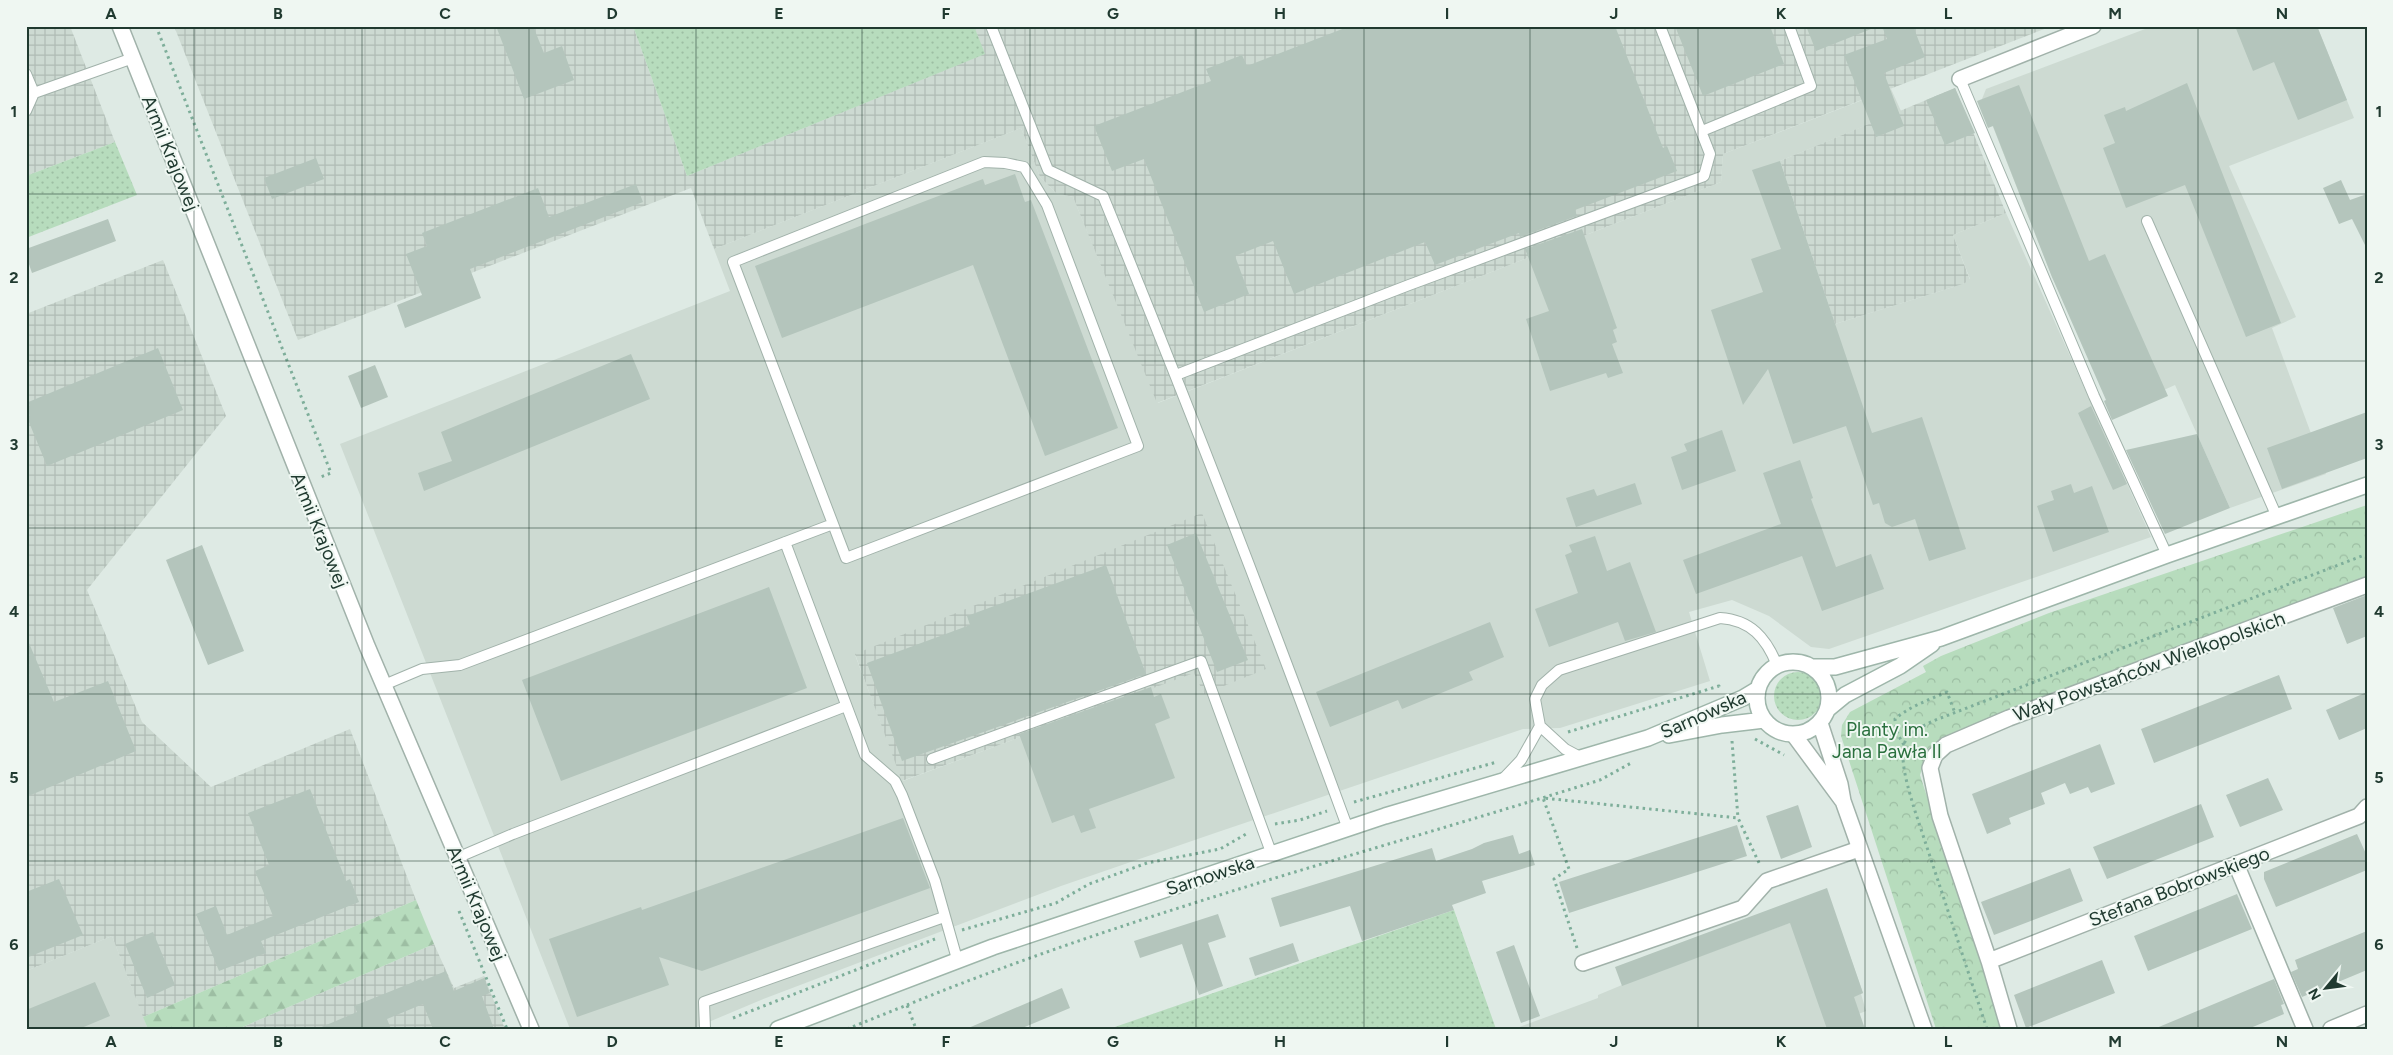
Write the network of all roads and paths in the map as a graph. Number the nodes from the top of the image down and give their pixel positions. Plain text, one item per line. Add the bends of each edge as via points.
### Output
1 (120, 26) edge
2 (156, 26) edge
3 (991, 26) edge
4 (1660, 26) edge
5 (1789, 26) edge
6 (2093, 26) edge
7 (133, 58) junction
8 (26, 74) edge
9 (1960, 79) joint
10 (34, 93) junction
11 (26, 111) edge
12 (1702, 132) junction
13 (2147, 221) dead end
14 (1176, 375) junction
15 (330, 473) dead end
16 (2367, 485) edge
17 (2277, 517) junction
18 (833, 524) junction
19 (785, 542) junction
20 (2367, 554) edge
21 (2167, 555) junction
22 (2367, 585) edge
23 (1941, 638) junction
24 (1777, 665) junction
25 (1812, 666) junction
26 (384, 684) junction
27 (1758, 689) junction
28 (846, 706) junction
29 (1828, 709) junction
30 (1955, 713) junction
31 (1764, 720) junction
32 (1820, 723) junction
33 (1540, 726) junction
34 (1794, 734) junction
35 (1732, 736) dead end
36 (1648, 738) junction
37 (1752, 738) dead end
38 (1904, 745) junction
39 (1786, 756) dead end
40 (1580, 757) junction
41 (932, 759) dead end
42 (1639, 760) dead end
43 (1500, 781) junction
44 (1543, 798) junction
45 (1842, 801) junction
46 (2367, 807) edge
47 (1738, 818) junction
48 (1348, 829) junction
49 (1859, 849) junction
50 (1272, 855) junction
51 (459, 857) junction
52 (2236, 864) junction
53 (1767, 881) junction
54 (944, 917) junction
55 (957, 959) junction
56 (1989, 961) junction
57 (1583, 963) joint
58 (907, 1005) junction
59 (2367, 1014) edge
60 (531, 1029) edge
61 (705, 1029) edge
62 (778, 1029) edge
63 (846, 1029) edge
64 (916, 1029) edge
65 (1924, 1029) edge
66 (1987, 1029) edge
67 (2009, 1029) edge
68 (2305, 1029) edge
69 (2331, 1029) edge

1 - 7 street, Armii Krajowej
2 - 15 path
3 - 14 lane via 1048,170 1103,196
4 - 12 lane
5 - 12 lane via 1811,86
6 - 9 street
7 - 10 lane
7 - 26 street, Armii Krajowej
8 - 10 lane
9 - 21 lane via 2094,396
10 - 11 lane
12 - 14 lane via 1710,154 1704,176
13 - 17 lane
14 - 48 lane via 1293,676
16 - 17 street
17 - 21 street
18 - 18 lane via 732,262 984,162 1024,167 1047,206 1138,446 846,558
18 - 19 lane
19 - 26 lane via 460,665 422,669
19 - 28 lane
20 - 30 path
21 - 23 street
22 - 56 street, Wały Powstańców Wielkopolskich via 2009,718 1959,738 1935,755 1930,768 1935,798
23 - 25 street via 1835,667
23 - 29 street via 1900,666 1845,695
24 - 25 street via 1795,662
24 - 27 street via 1762,679
24 - 33 lane via 1753,628 1737,620 1711,620 1559,670 1542,684 1535,699
25 - 29 street via 1828,687
26 - 51 street, Armii Krajowej
27 - 31 street via 1757,700
27 - 36 street, Sarnowska
28 - 51 lane
28 - 54 lane via 865,755 895,781 902,795 935,881
29 - 32 street
30 - 38 path via 1918,728
30 - 38 path via 1947,692 1900,714 1895,719 1897,734
31 - 34 street via 1778,730
31 - 36 street, Sarnowska
32 - 34 street via 1805,733
32 - 45 street via 1840,784
33 - 40 lane via 1565,749
33 - 43 lane via 1521,760
34 - 45 street
35 - 47 path
36 - 40 street, Sarnowska
37 - 39 path
38 - 66 path via 1906,777 1914,808
40 - 43 street, Sarnowska
41 - 50 lane via 1201,661
42 - 44 path via 1600,780
43 - 48 street, Sarnowska
44 - 47 path
44 - 57 path via 1568,869 1554,879
44 - 58 path via 1074,941
45 - 49 street
46 - 52 street, Stefana Bobrowskiego via 2359,816
47 - 53 path
48 - 50 street, Sarnowska
49 - 53 street
49 - 65 street
50 - 55 street, Sarnowska
51 - 60 street, Armii Krajowej
52 - 56 street, Stefana Bobrowskiego
52 - 68 street
53 - 57 street via 1743,908
54 - 55 lane
54 - 61 lane via 704,1002
55 - 62 street, Sarnowska
56 - 67 street
58 - 63 path
58 - 64 path
59 - 69 street

